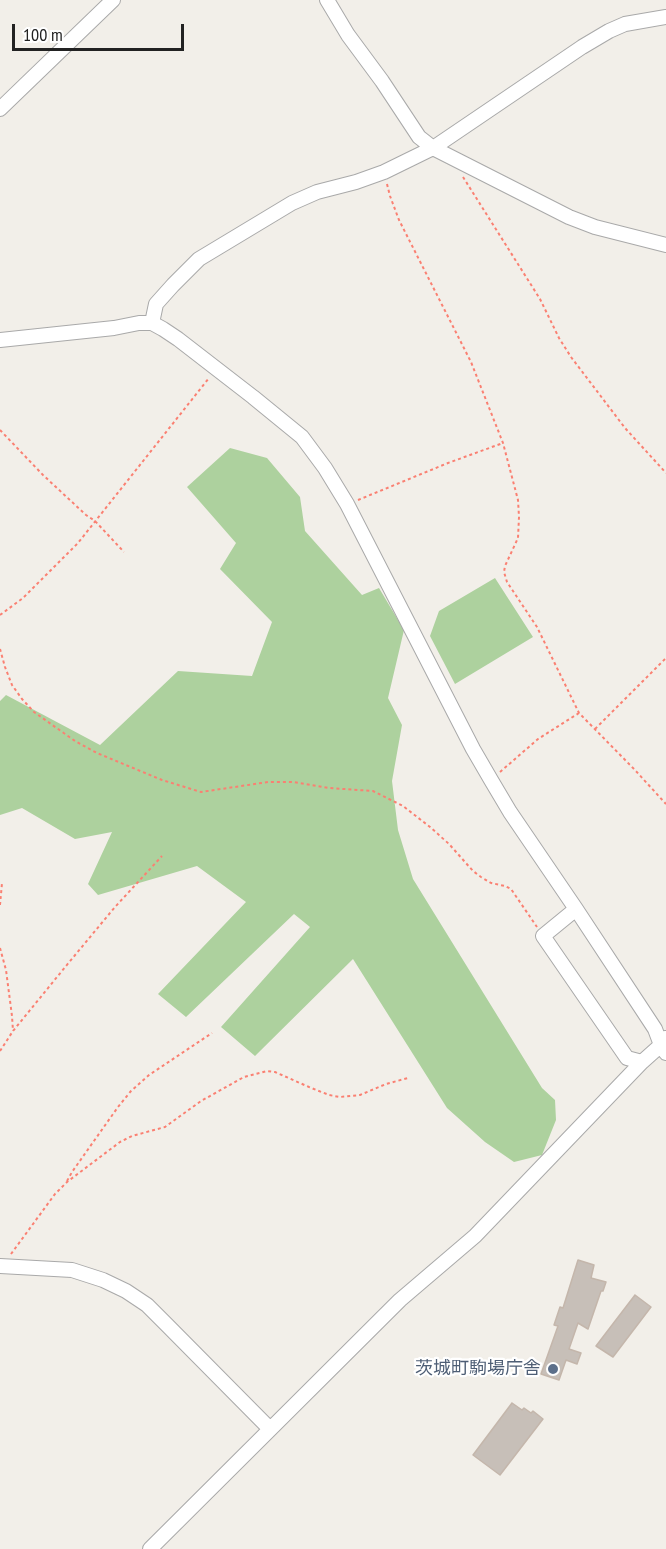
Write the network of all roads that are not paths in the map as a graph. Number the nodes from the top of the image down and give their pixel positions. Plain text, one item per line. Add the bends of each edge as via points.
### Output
1 (113, 0) edge
2 (327, 0) edge
3 (666, 17) edge
4 (0, 109) edge
5 (433, 148) junction
6 (666, 245) edge
7 (152, 323) junction
8 (0, 340) edge
9 (576, 909) junction
10 (664, 1045) edge
11 (642, 1062) junction
12 (2, 1266) edge
13 (270, 1429) junction
14 (150, 1549) edge

1 - 4 street
2 - 5 street via 419,137
3 - 5 street via 609,31
5 - 6 street via 578,220
5 - 7 street via 384,172 292,203 207,254 156,304
7 - 8 street
7 - 9 street via 302,437 325,468 473,749
9 - 10 street
9 - 11 street via 543,936 627,1058
10 - 11 street
11 - 13 street via 475,1236 400,1300
12 - 13 street via 72,1270 126,1292 147,1305
13 - 14 street

